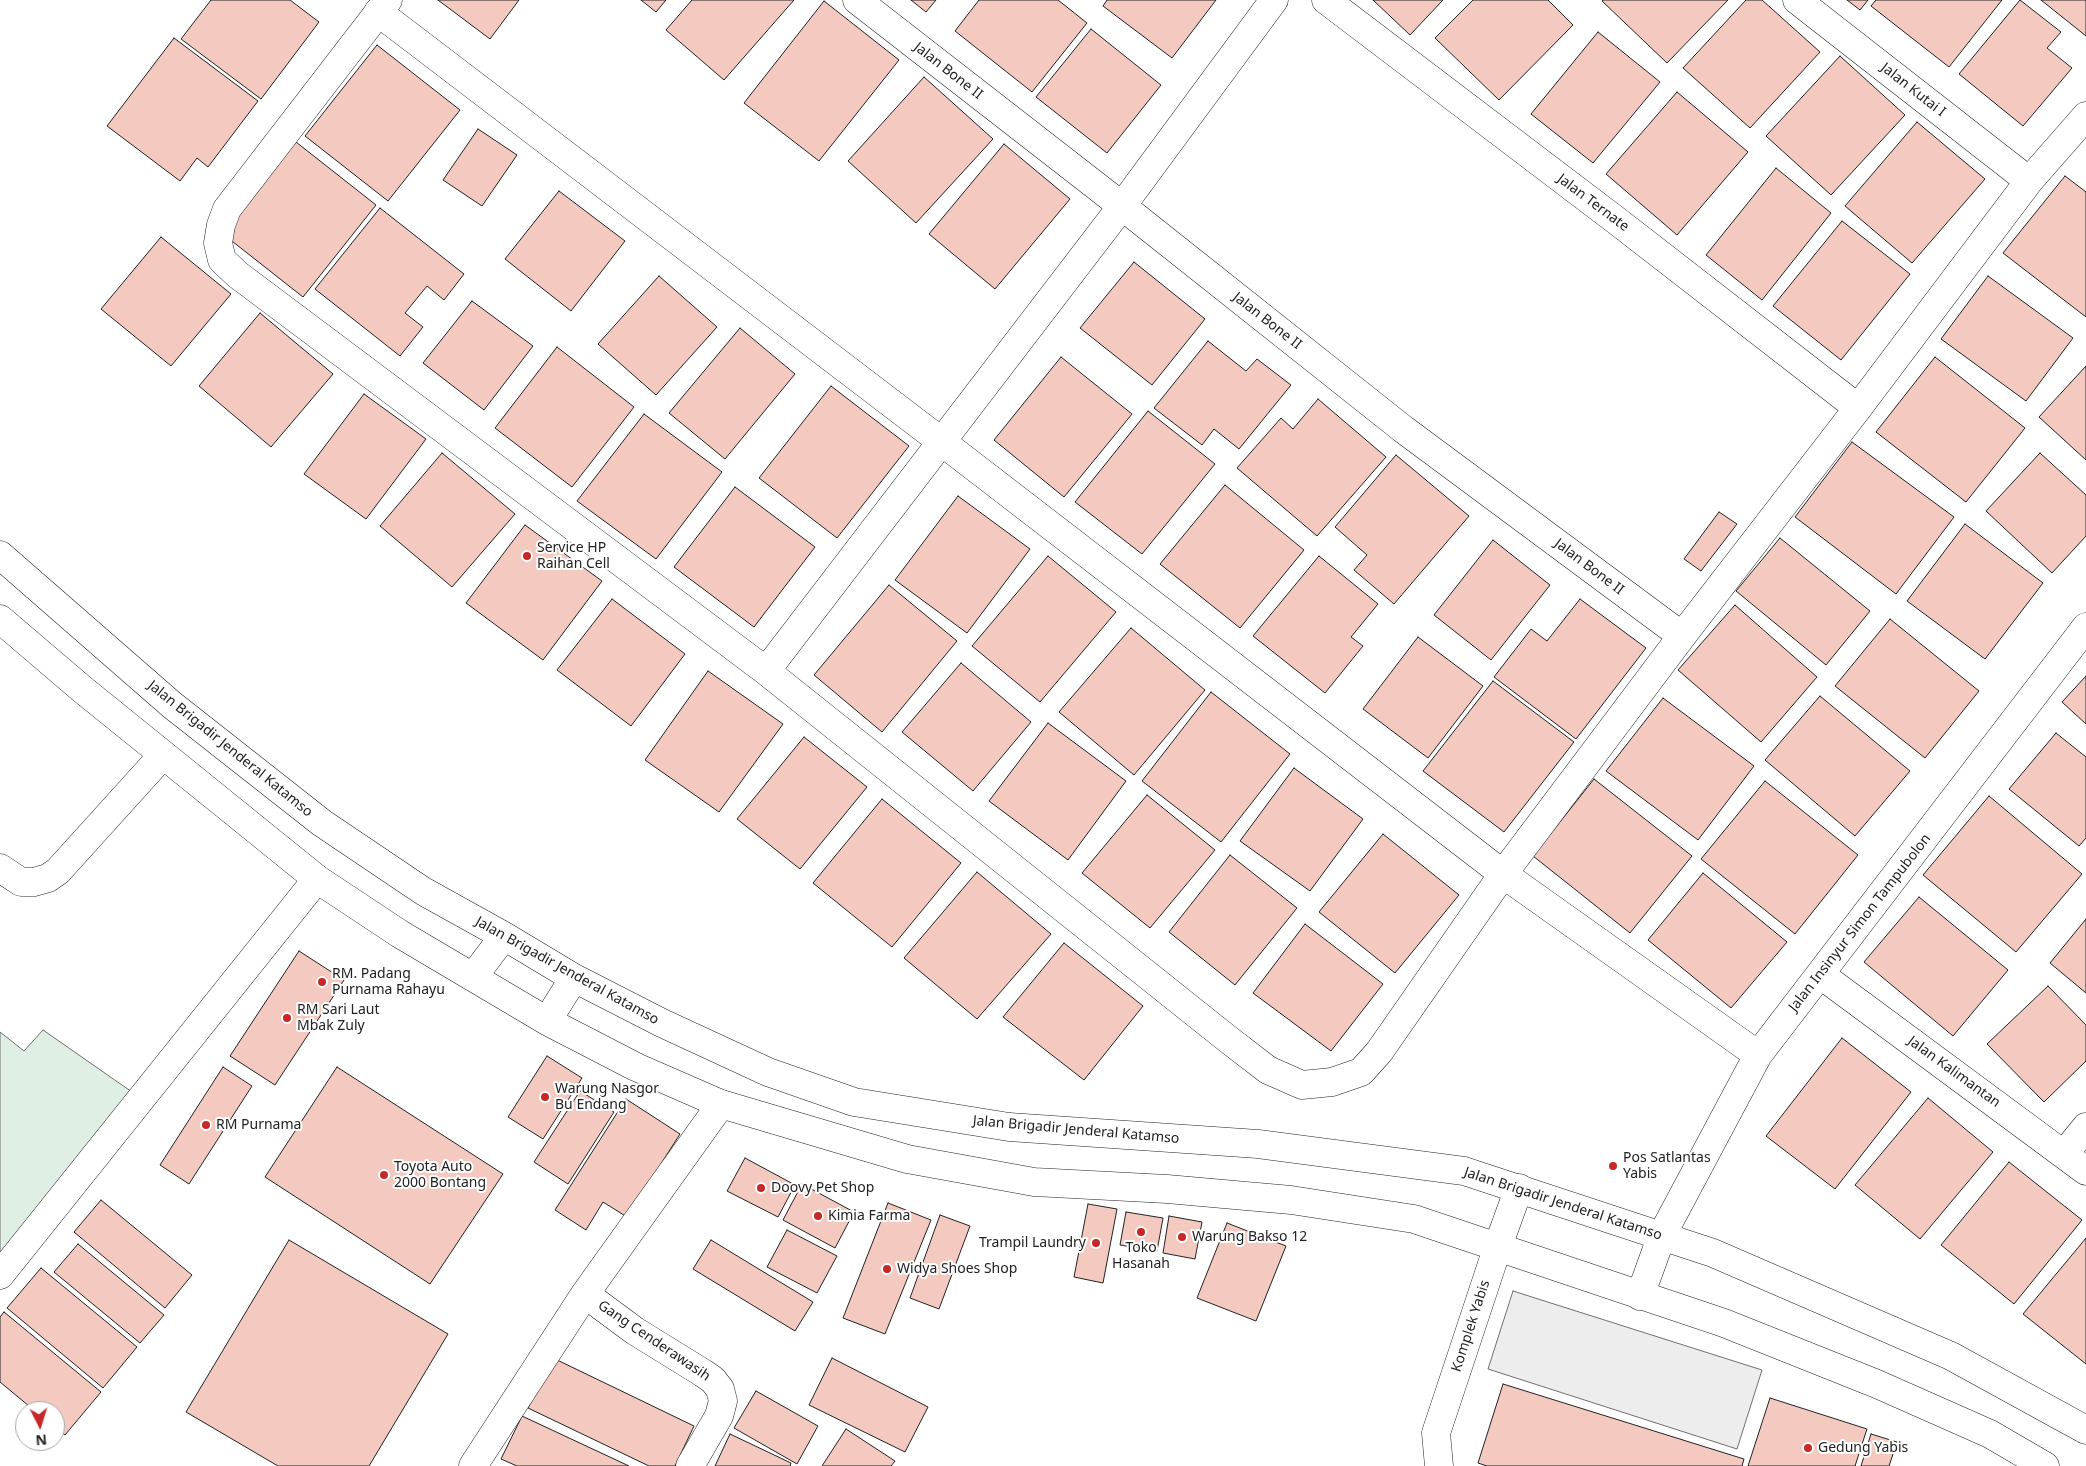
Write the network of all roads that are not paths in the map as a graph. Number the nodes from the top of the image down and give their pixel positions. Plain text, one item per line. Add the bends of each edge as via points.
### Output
1 (856, 0) edge
2 (1274, 0) edge
3 (1326, 0) edge
4 (1797, 0) edge
5 (383, 6) edge
6 (2086, 116) edge
7 (2029, 180) junction
8 (1122, 206) junction
9 (1858, 408) junction
10 (942, 442) junction
11 (0, 555) edge
12 (0, 620) edge
13 (2086, 627) edge
14 (1682, 636) junction
15 (766, 671) junction
16 (163, 754) junction
17 (0, 868) edge
18 (1503, 874) junction
19 (317, 879) junction
20 (504, 936) junction
21 (1821, 975) junction
22 (473, 977) junction
23 (574, 978) junction
24 (547, 1020) junction
25 (1758, 1055) junction
26 (721, 1104) junction
27 (2086, 1127) edge
28 (2064, 1154) junction
29 (2086, 1171) edge
30 (1518, 1188) junction
31 (1662, 1236) junction
32 (1498, 1246) junction
33 (0, 1275) edge
34 (585, 1294) junction
35 (1640, 1296) junction
36 (2086, 1430) edge
37 (473, 1466) edge
38 (690, 1466) edge
39 (1439, 1466) edge
40 (2045, 1466) edge

1 - 8 street, Jalan Bone II
2 - 8 street
3 - 9 street, Jalan Ternate
4 - 7 street, Jalan Kutai I
5 - 10 street
5 - 15 street via 227,209 218,243 222,260
6 - 7 street
7 - 9 street
8 - 10 street
8 - 14 street, Jalan Bone II via 1403,429
9 - 14 street
10 - 15 street
10 - 18 street
11 - 20 street, Jalan Brigadir Jenderal Katamso via 172,705 322,823 423,892
12 - 16 street
13 - 21 street, Jalan Insinyur Simon Tampubolon
14 - 18 street
15 - 18 street via 1229,1040 1268,1070 1302,1085 1332,1082 1361,1072 1379,1052
16 - 17 street via 48,878 21,882
16 - 19 street
18 - 25 street
19 - 22 street
19 - 33 street
20 - 22 street
20 - 23 street, Jalan Brigadir Jenderal Katamso
21 - 25 street, Jalan Insinyur Simon Tampubolon
21 - 28 street, Jalan Kalimantan
22 - 24 street
23 - 24 street
23 - 30 street, Jalan Brigadir Jenderal Katamso via 768,1072 854,1102 1009,1127 1267,1146 1464,1171
24 - 26 street via 636,1067
25 - 31 street, Jalan Insinyur Simon Tampubolon
26 - 32 street via 906,1159 985,1174 1034,1182 1291,1200 1414,1219
26 - 34 street, Gang Cenderawasih
27 - 28 street
28 - 29 street, Jalan Kalimantan
30 - 31 street, Jalan Brigadir Jenderal Katamso
30 - 32 street, Komplek Yabis
31 - 35 street, Jalan Insinyur Simon Tampubolon
31 - 36 street, Jalan Brigadir Jenderal Katamso via 1713,1253 1951,1356
32 - 35 street
32 - 39 street, Komplek Yabis via 1436,1433
34 - 37 street
34 - 38 street, Gang Cenderawasih via 635,1331 708,1376 720,1389 723,1400 719,1416
35 - 40 street via 1724,1323 1878,1384 1990,1434

